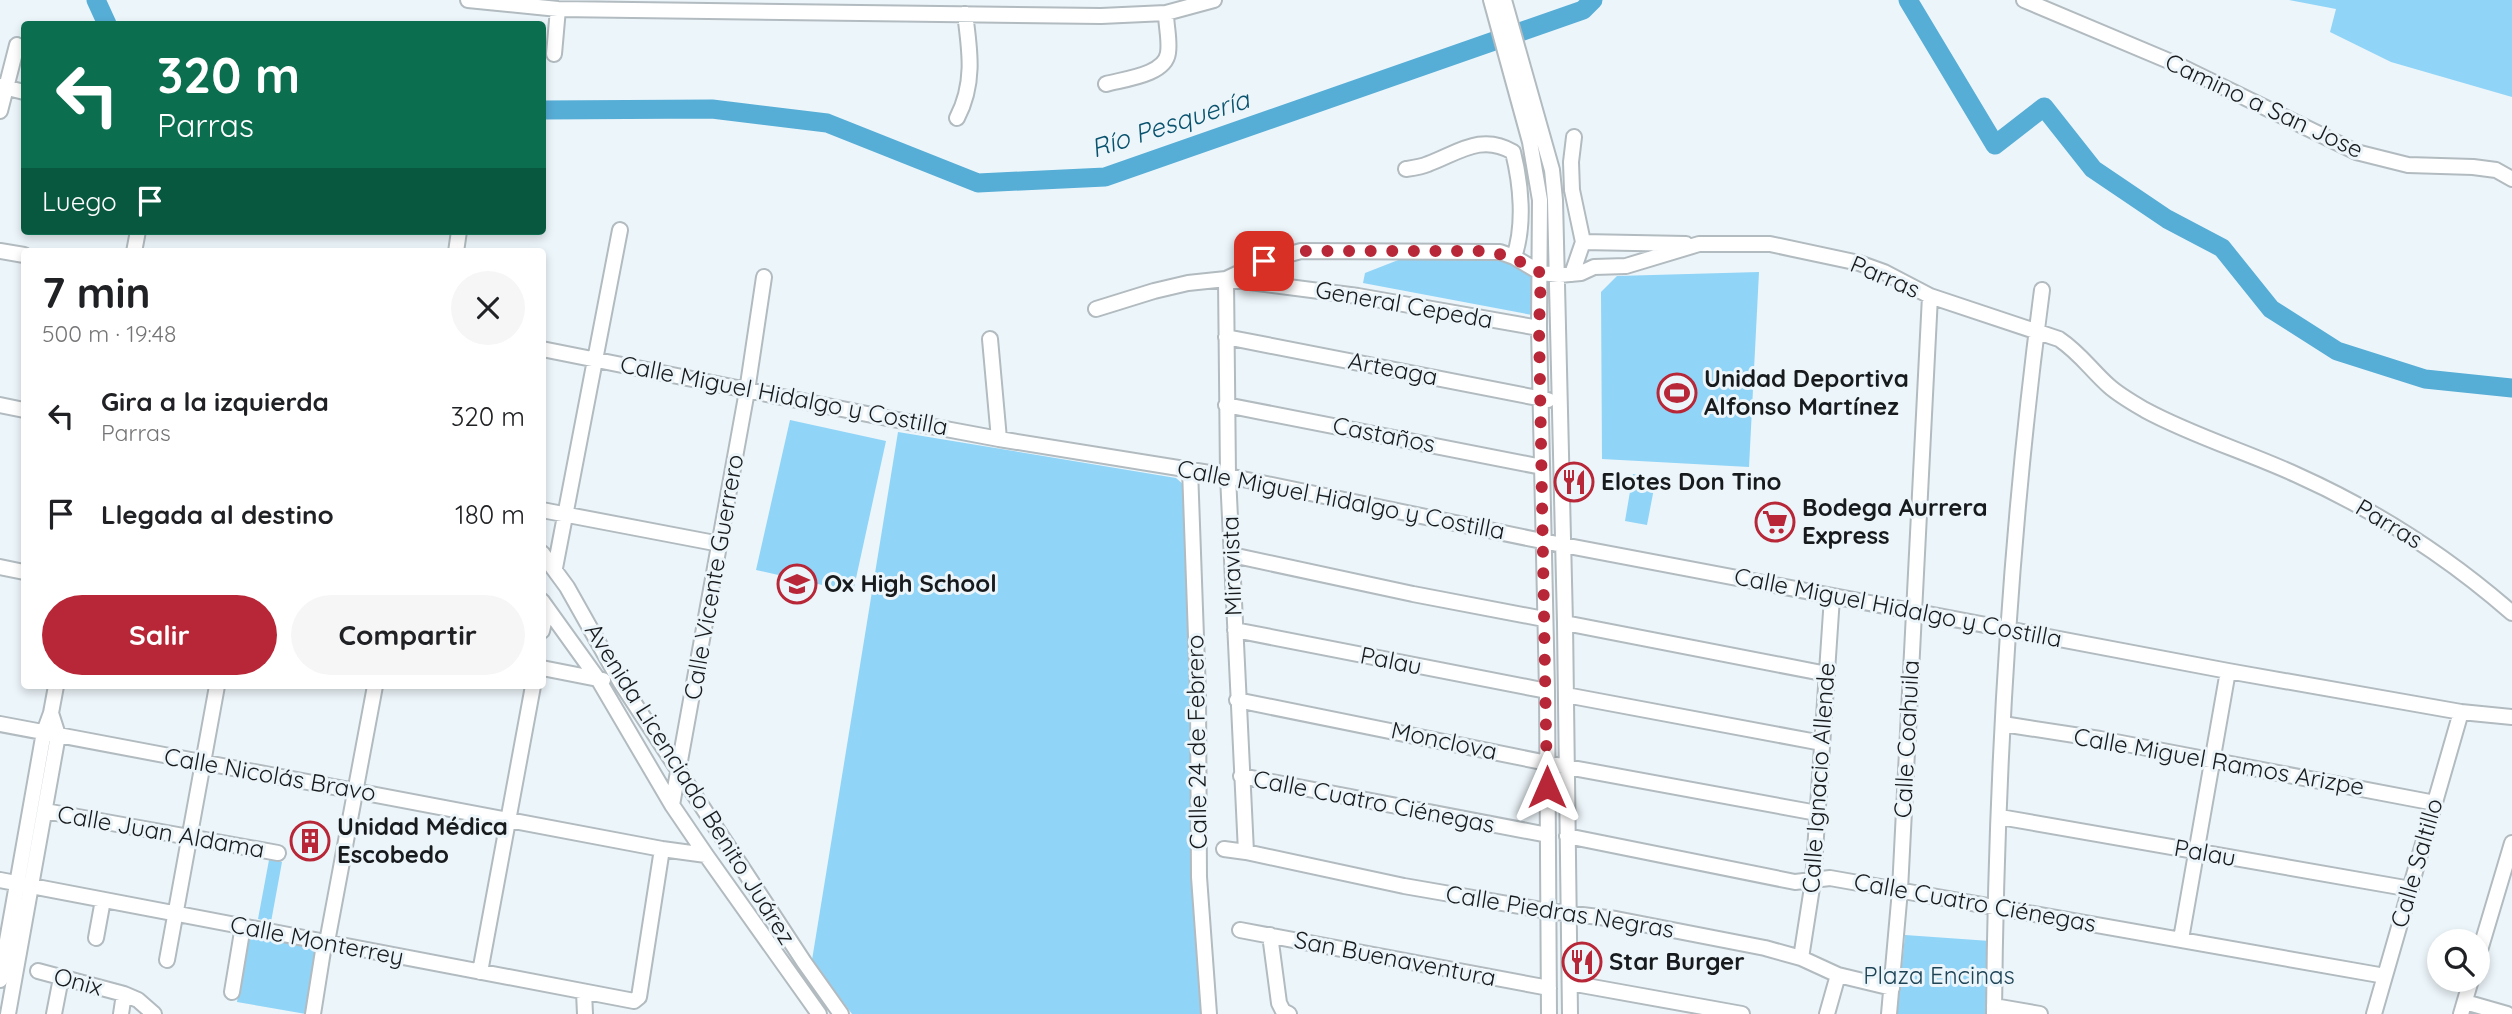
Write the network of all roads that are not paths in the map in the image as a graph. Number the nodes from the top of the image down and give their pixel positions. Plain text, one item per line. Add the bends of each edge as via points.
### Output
1 (468, 0) edge
2 (1214, 0) edge
3 (1491, 0) edge
4 (1504, 0) edge
5 (2024, 0) edge
6 (558, 9) junction
7 (1166, 13) junction
8 (965, 15) junction
9 (17, 45) dead end
10 (554, 54) dead end
11 (1106, 84) dead end
12 (2, 86) edge
13 (21, 91) edge
14 (0, 111) edge
15 (957, 118) dead end
16 (1574, 137) dead end
17 (1406, 169) dead end
18 (2512, 179) edge
19 (620, 230) dead end
20 (1583, 242) junction
21 (1699, 244) junction
22 (0, 251) edge
23 (21, 254) edge
24 (1514, 257) junction
25 (1541, 273) junction
26 (1565, 274) junction
27 (764, 277) dead end
28 (1226, 279) junction
29 (2042, 290) dead end
30 (1930, 296) junction
31 (1096, 309) dead end
32 (1539, 328) junction
33 (2037, 330) junction
34 (1226, 337) junction
35 (990, 340) dead end
36 (546, 350) edge
37 (597, 359) junction
38 (747, 391) junction
39 (1541, 400) junction
40 (1560, 400) junction
41 (0, 405) edge
42 (1226, 405) junction
43 (21, 409) edge
44 (999, 439) junction
45 (1542, 467) junction
46 (1190, 469) junction
47 (1228, 476) junction
48 (546, 511) edge
49 (566, 514) junction
50 (1542, 541) junction
51 (720, 544) junction
52 (1563, 544) junction
53 (1232, 555) junction
54 (546, 557) edge
55 (0, 568) edge
56 (555, 568) junction
57 (21, 572) edge
58 (1832, 597) junction
59 (546, 606) edge
60 (1914, 612) junction
61 (2512, 613) edge
62 (1544, 619) junction
63 (1565, 623) junction
64 (2008, 628) junction
65 (1235, 630) junction
66 (546, 669) edge
67 (2228, 671) junction
68 (1828, 674) junction
69 (598, 679) junction
70 (621, 683) junction
71 (55, 689) edge
72 (216, 689) edge
73 (374, 689) edge
74 (532, 689) edge
75 (1546, 691) junction
76 (1566, 695) junction
77 (1237, 700) junction
78 (2462, 712) junction
79 (2512, 718) edge
80 (0, 724) edge
81 (2003, 724) junction
82 (51, 733) junction
83 (1822, 743) junction
84 (2212, 761) junction
85 (203, 763) junction
86 (1547, 763) junction
87 (1567, 767) junction
88 (679, 770) junction
89 (1241, 776) junction
90 (355, 790) junction
91 (2435, 803) junction
92 (672, 805) junction
93 (45, 811) junction
94 (1817, 813) junction
95 (2000, 817) junction
96 (510, 821) junction
97 (1548, 835) junction
98 (1567, 836) junction
99 (189, 837) junction
100 (2512, 844) edge
101 (662, 849) junction
102 (1224, 849) dead end
103 (2195, 851) junction
104 (1246, 852) junction
105 (278, 853) dead end
106 (706, 855) junction
107 (0, 880) edge
108 (1813, 881) junction
109 (16, 883) junction
110 (31, 887) junction
111 (2411, 889) junction
112 (1900, 890) junction
113 (103, 900) junction
114 (1997, 907) junction
115 (1548, 911) junction
116 (175, 914) junction
117 (1569, 914) junction
118 (243, 926) junction
119 (2486, 929) edge
120 (1240, 930) dead end
121 (1270, 935) junction
122 (96, 937) dead end
123 (2181, 939) junction
124 (327, 942) junction
125 (1801, 958) junction
126 (167, 960) dead end
127 (38, 971) dead end
128 (480, 972) junction
129 (1838, 975) junction
130 (2385, 975) junction
131 (61, 978) junction
132 (0, 980) edge
133 (1570, 983) junction
134 (1549, 988) junction
135 (1892, 988) junction
136 (232, 992) dead end
137 (584, 992) junction
138 (124, 994) junction
139 (2463, 1008) edge
140 (1994, 1010) edge
141 (8, 1014) edge
142 (54, 1014) edge
143 (121, 1014) edge
144 (154, 1014) edge
145 (313, 1014) edge
146 (585, 1014) edge
147 (819, 1014) edge
148 (841, 1014) edge
149 (1209, 1014) edge
150 (1289, 1014) edge
151 (1549, 1014) edge
152 (1570, 1014) edge
153 (1742, 1014) edge
154 (1827, 1014) edge
155 (1889, 1014) edge
156 (2040, 1014) edge
157 (2374, 1014) edge
158 (2507, 1014) edge

1 - 6 street
2 - 7 street
3 - 25 street via 1535,162
4 - 26 street via 1552,170
5 - 18 street, Camino a San Jose via 2176,64 2356,152 2408,165 2496,170
6 - 8 street
6 - 10 street
7 - 8 street
7 - 11 street via 1164,64
8 - 15 street via 971,67 964,106
9 - 12 street
12 - 13 street
12 - 14 street
16 - 20 street via 1572,190
17 - 24 street via 1477,145 1500,145 1513,152 1519,177 1519,242
19 - 37 street
20 - 21 street
20 - 26 street
21 - 26 street, Parras via 1626,267 1594,267
21 - 30 street, Parras via 1770,244 1832,256 1872,267
22 - 23 street
24 - 25 street, Parras
24 - 28 street, Parras via 1480,251 1301,251 1257,263
25 - 26 street, Parras
25 - 32 street
26 - 40 street
27 - 38 street, Calle Vicente Guerrero
28 - 31 street, Parras via 1188,283
28 - 32 street, General Cepeda via 1358,296
28 - 34 street, Miravista
29 - 33 street
30 - 33 street, Parras
30 - 60 street, Calle Coahuila
32 - 39 street
33 - 61 street, Parras via 2076,350 2111,388 2150,413 2374,514 2456,567
33 - 64 street
34 - 39 street, Arteaga
34 - 42 street, Miravista
35 - 44 street
36 - 37 street, Calle Miguel Hidalgo y Costilla
37 - 38 street, Calle Miguel Hidalgo y Costilla
37 - 49 street
38 - 44 street, Calle Miguel Hidalgo y Costilla
38 - 51 street, Calle Vicente Guerrero
39 - 40 street, Arteaga
39 - 45 street
40 - 52 street
41 - 43 street
42 - 45 street, Castaños
42 - 47 street, Miravista
44 - 46 street, Calle Miguel Hidalgo y Costilla
45 - 50 street
46 - 47 street, Calle Miguel Hidalgo y Costilla
46 - 149 street, Calle 24 de Febrero via 1199,877
47 - 50 street, Calle Miguel Hidalgo y Costilla
47 - 53 street, Miravista
48 - 49 street
49 - 51 street
49 - 56 street
50 - 52 street, Calle Miguel Hidalgo y Costilla
50 - 62 street
51 - 88 street, Calle Vicente Guerrero
52 - 58 street, Calle Miguel Hidalgo y Costilla
52 - 63 street
53 - 62 street
53 - 65 street, Miravista
54 - 56 street, Avenida Licenciado Benito Juárez
55 - 57 street
56 - 70 street, Avenida Licenciado Benito Juárez
58 - 60 street, Calle Miguel Hidalgo y Costilla
58 - 68 street, Calle Ignacio Allende
59 - 69 street, Avenida Licenciado Benito Juárez
60 - 64 street, Calle Miguel Hidalgo y Costilla
60 - 112 street, Calle Coahuila
62 - 75 street
63 - 68 street
63 - 76 street
64 - 67 street, Calle Miguel Hidalgo y Costilla
64 - 81 street
65 - 75 street, Palau
65 - 77 street, Miravista
66 - 69 street
67 - 78 street, Calle Miguel Hidalgo y Costilla
67 - 84 street
68 - 83 street, Calle Ignacio Allende
69 - 70 street
69 - 92 street, Avenida Licenciado Benito Juárez
70 - 88 street, Avenida Licenciado Benito Juárez
71 - 82 street
72 - 85 street
73 - 90 street
74 - 96 street
75 - 86 street
76 - 83 street
76 - 87 street
77 - 86 street, Monclova
77 - 89 street, Miravista
78 - 79 street, Calle Miguel Hidalgo y Costilla
78 - 91 street, Calle Saltillo
80 - 82 street, Calle Nicolás Bravo
81 - 84 street, Calle Miguel Ramos Arizpe
81 - 95 street
82 - 85 street, Calle Nicolás Bravo
82 - 93 street
82 - 109 street
83 - 94 street, Calle Ignacio Allende
84 - 91 street, Calle Miguel Ramos Arizpe
84 - 103 street
85 - 90 street, Calle Nicolás Bravo
85 - 99 street
86 - 87 street, Monclova
86 - 97 street
87 - 94 street, Monclova
87 - 98 street
88 - 92 street, Calle Vicente Guerrero
88 - 148 street, Avenida Licenciado Benito Juárez
89 - 97 street, Calle Cuatro Ciénegas
89 - 104 street, Miravista
90 - 96 street, Calle Nicolás Bravo
90 - 124 street
91 - 111 street, Calle Saltillo
92 - 106 street, Avenida Licenciado Benito Juárez
93 - 99 street, Calle Juan Aldama
93 - 110 street
94 - 108 street, Calle Ignacio Allende
95 - 103 street, Palau
95 - 114 street
96 - 101 street, Calle Nicolás Bravo
96 - 128 street
97 - 115 street
98 - 108 street, Calle Cuatro Ciénegas via 1795,882
98 - 117 street
99 - 105 street, Calle Juan Aldama
99 - 116 street
100 - 119 street
101 - 106 street, Calle Nicolás Bravo
101 - 137 street, Calle Monterrey via 639,997 634,1001
102 - 104 street, Calle Piedras Negras
103 - 111 street, Palau
103 - 123 street
104 - 115 street, Calle Piedras Negras
106 - 147 street, Avenida Licenciado Benito Juárez
107 - 109 street, Calle Monterrey
108 - 112 street, Calle Cuatro Ciénegas via 1830,878
108 - 125 street, Calle Ignacio Allende
109 - 110 street, Calle Monterrey
109 - 132 street
110 - 113 street, Calle Monterrey
110 - 141 street
111 - 130 street, Calle Saltillo
112 - 114 street, Calle Cuatro Ciénegas
112 - 135 street, Calle Coahuila
113 - 116 street, Calle Monterrey
113 - 122 street
114 - 123 street, Calle Cuatro Ciénegas
114 - 140 street
115 - 117 street, Calle Piedras Negras
115 - 134 street
116 - 118 street, Calle Monterrey
116 - 126 street
117 - 125 street, Calle Piedras Negras via 1676,930
117 - 133 street
118 - 124 street, Calle Monterrey
118 - 136 street
120 - 121 street, San Buenaventura
121 - 134 street, San Buenaventura
121 - 150 street via 1279,1003
123 - 130 street, Calle Cuatro Ciénegas
124 - 128 street, Calle Monterrey
124 - 145 street
125 - 129 street, Calle Piedras Negras
127 - 131 street, Onix
128 - 137 street, Calle Monterrey
129 - 135 street, Calle Piedras Negras
129 - 154 street
130 - 157 street, Calle Saltillo
131 - 138 street, Onix
131 - 142 street
133 - 152 street
133 - 153 street
134 - 151 street
135 - 155 street, Calle Coahuila
137 - 146 street
138 - 143 street
138 - 144 street, Onix
139 - 158 street
140 - 156 street

